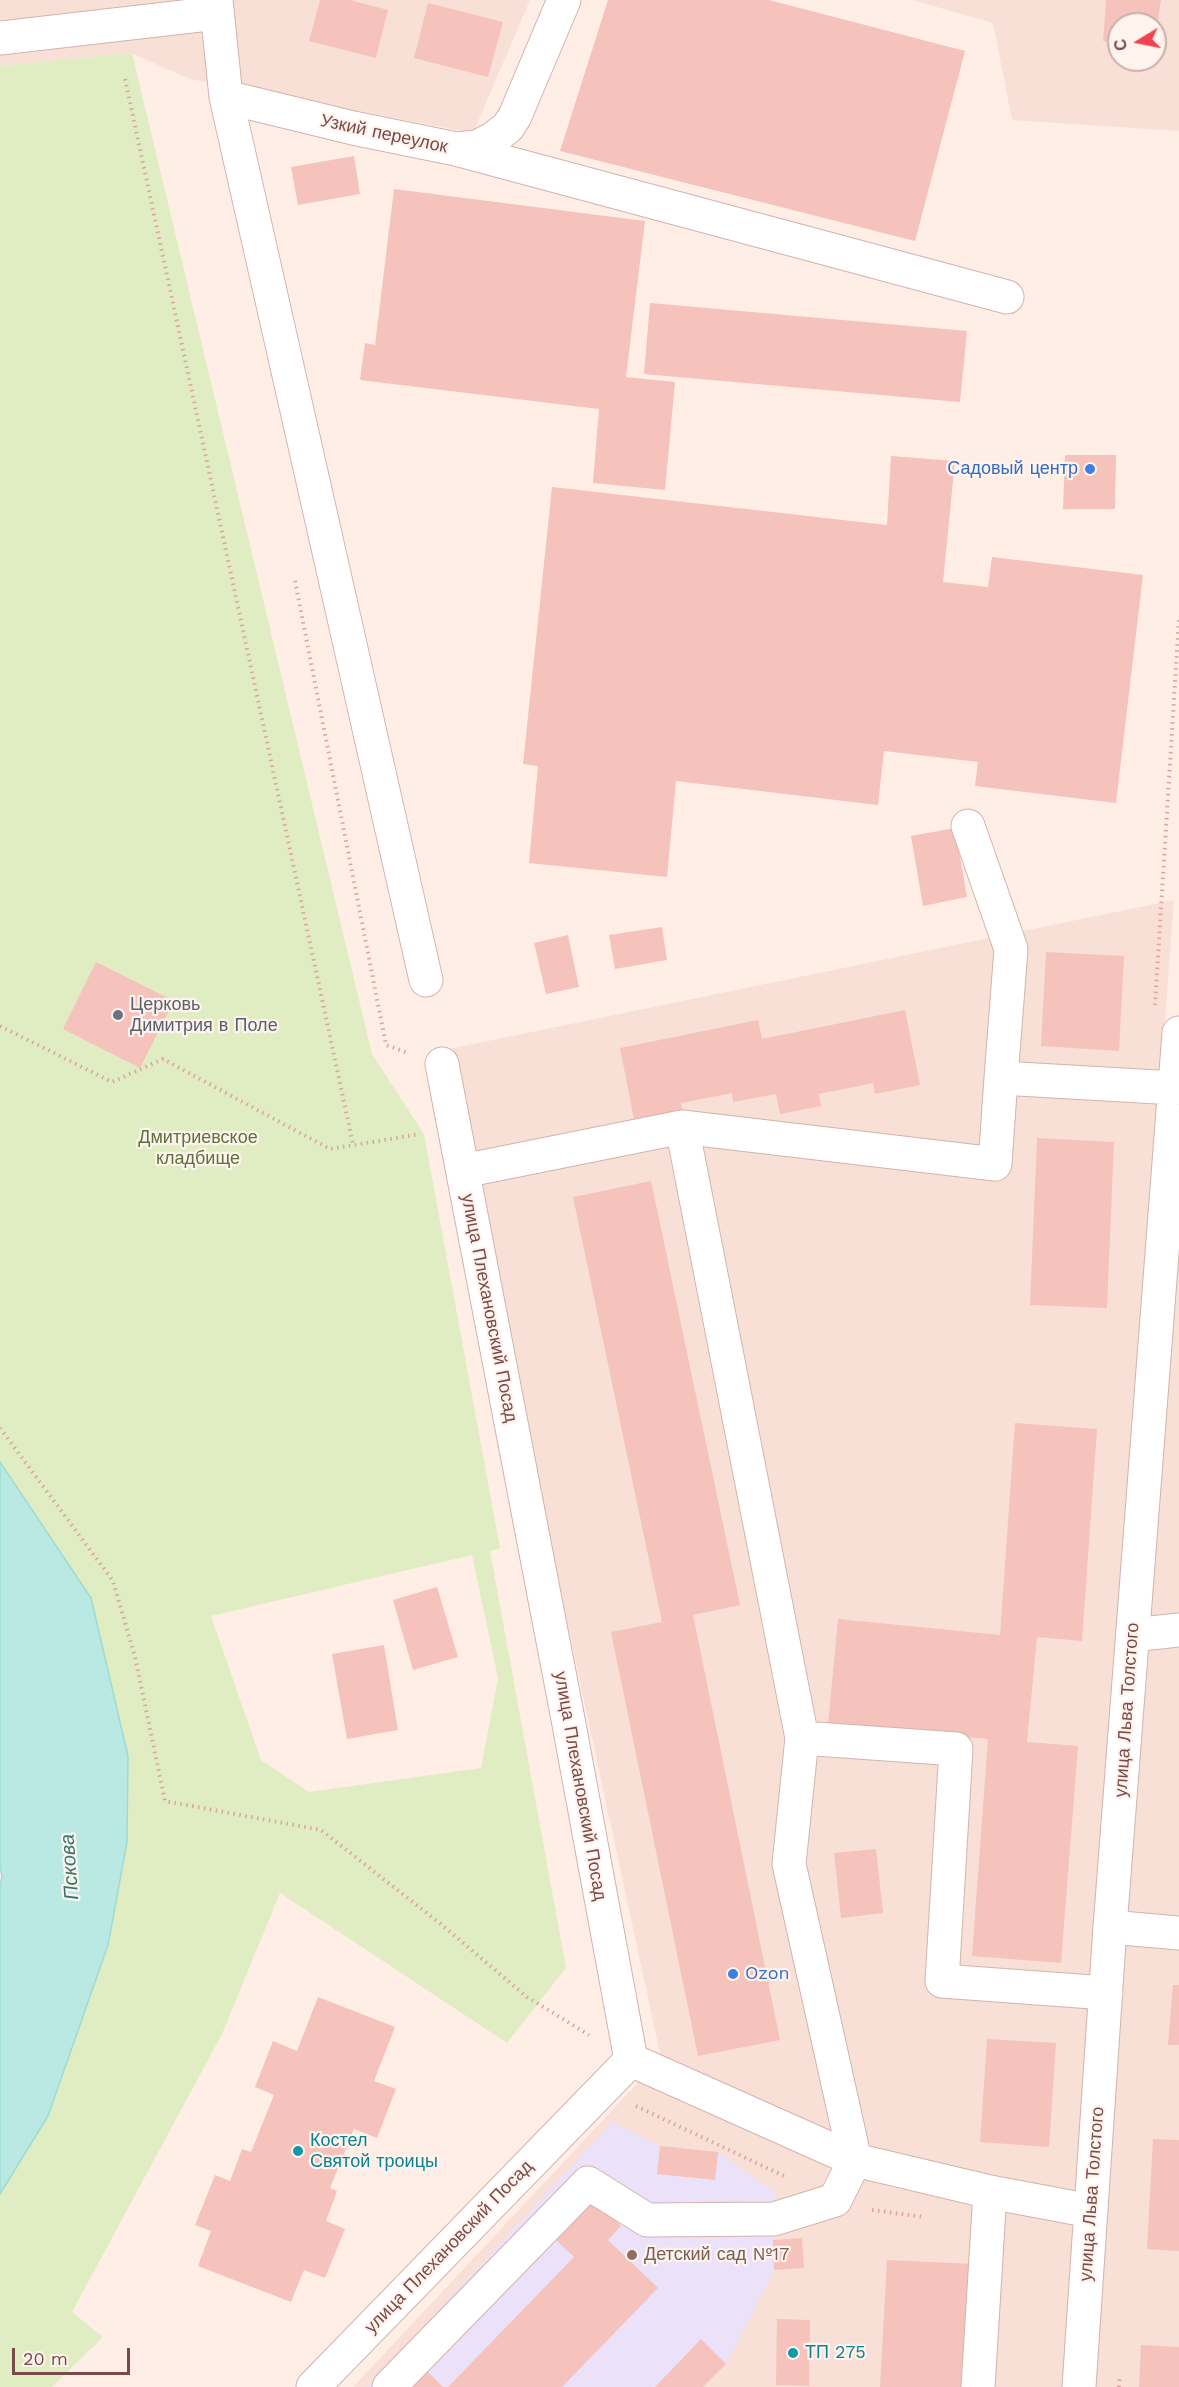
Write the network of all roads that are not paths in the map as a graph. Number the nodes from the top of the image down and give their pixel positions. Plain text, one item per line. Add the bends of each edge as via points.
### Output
1 (564, 0) edge
2 (216, 7) edge
3 (0, 38) edge
4 (226, 97) junction
5 (456, 149) junction
6 (1007, 297) dead end
7 (968, 826) dead end
8 (426, 980) dead end
9 (1179, 1033) edge
10 (1179, 1040) edge
11 (442, 1064) dead end
12 (1001, 1078) junction
13 (1175, 1088) junction
14 (681, 1127) junction
15 (463, 1172) junction
16 (1168, 1315) edge
17 (1179, 1630) edge
18 (1133, 1635) junction
19 (802, 1738) junction
20 (1110, 1927) junction
21 (1179, 1933) edge
22 (1106, 1993) junction
23 (631, 2060) junction
24 (855, 2160) junction
25 (990, 2192) junction
26 (1091, 2211) junction
27 (313, 2387) edge
28 (389, 2387) edge
29 (978, 2387) edge
30 (1079, 2387) edge

1 - 5 street, Узкий переулок via 508,127 477,147
2 - 3 street
2 - 4 street
4 - 5 street, Узкий переулок
4 - 8 street
5 - 6 street
7 - 12 street via 1011,950
9 - 10 street, улица Льва Толстого
10 - 13 street, улица Льва Толстого
11 - 15 street, улица Плехановский Посад
12 - 13 street
12 - 14 street via 995,1164
13 - 16 street, улица Льва Толстого
14 - 15 street
14 - 19 street
15 - 23 street, улица Плехановский Посад
16 - 18 street, улица Льва Толстого
17 - 18 street
18 - 20 street, улица Льва Толстого
19 - 22 street via 956,1749 942,1981
19 - 24 street via 789,1864
20 - 21 street
20 - 22 street, улица Льва Толстого
22 - 26 street, улица Льва Толстого
23 - 24 street
23 - 27 street, улица Плехановский Посад
24 - 25 street
24 - 28 street via 835,2200 774,2219 647,2220 588,2183
25 - 26 street
25 - 29 street
26 - 30 street, улица Льва Толстого

